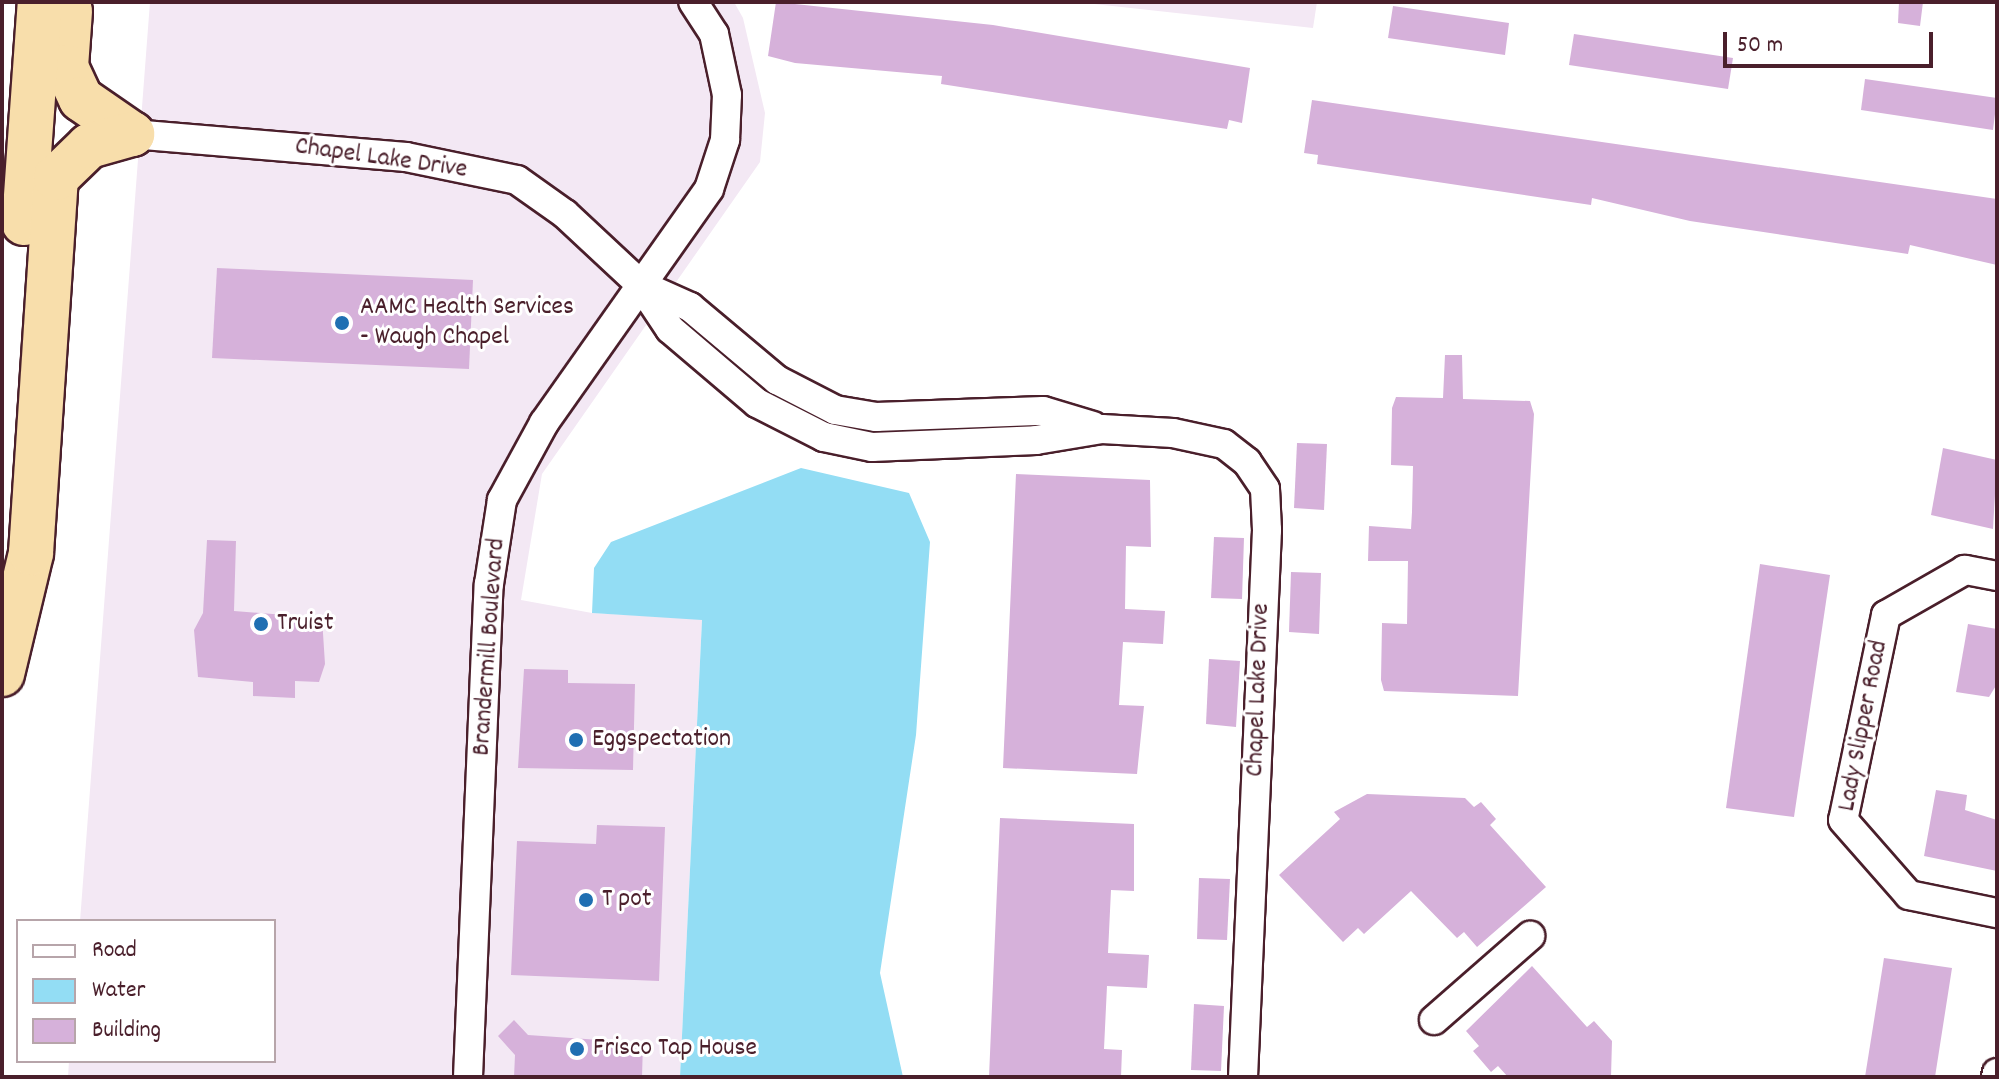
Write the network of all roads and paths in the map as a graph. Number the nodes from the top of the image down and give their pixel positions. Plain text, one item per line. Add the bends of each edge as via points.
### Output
1 (40, 2) edge
2 (70, 2) edge
3 (693, 2) edge
4 (132, 134) junction
5 (640, 284) junction
6 (2, 529) edge
7 (1997, 576) edge
8 (2, 674) edge
9 (1997, 913) edge
10 (1530, 936) dead end
11 (1434, 1020) dead end
12 (468, 1077) edge
13 (1243, 1077) edge

1 - 6 highway
2 - 4 highway via 66,67 81,99
3 - 5 street, Brandermill Boulevard via 714,34 727,95 725,140 709,189
4 - 5 street, Chapel Lake Drive via 406,157 517,180
4 - 8 highway via 89,146 56,178 31,553
5 - 12 street, Brandermill Boulevard via 544,423 502,500 489,584
5 - 13 street, Chapel Lake Drive via 670,329 757,403 824,437 872,447 1036,440 1102,429 1224,444 1265,489
7 - 9 street, Lady Slipper Road via 1965,570 1886,615 1843,820 1909,895
10 - 11 street

